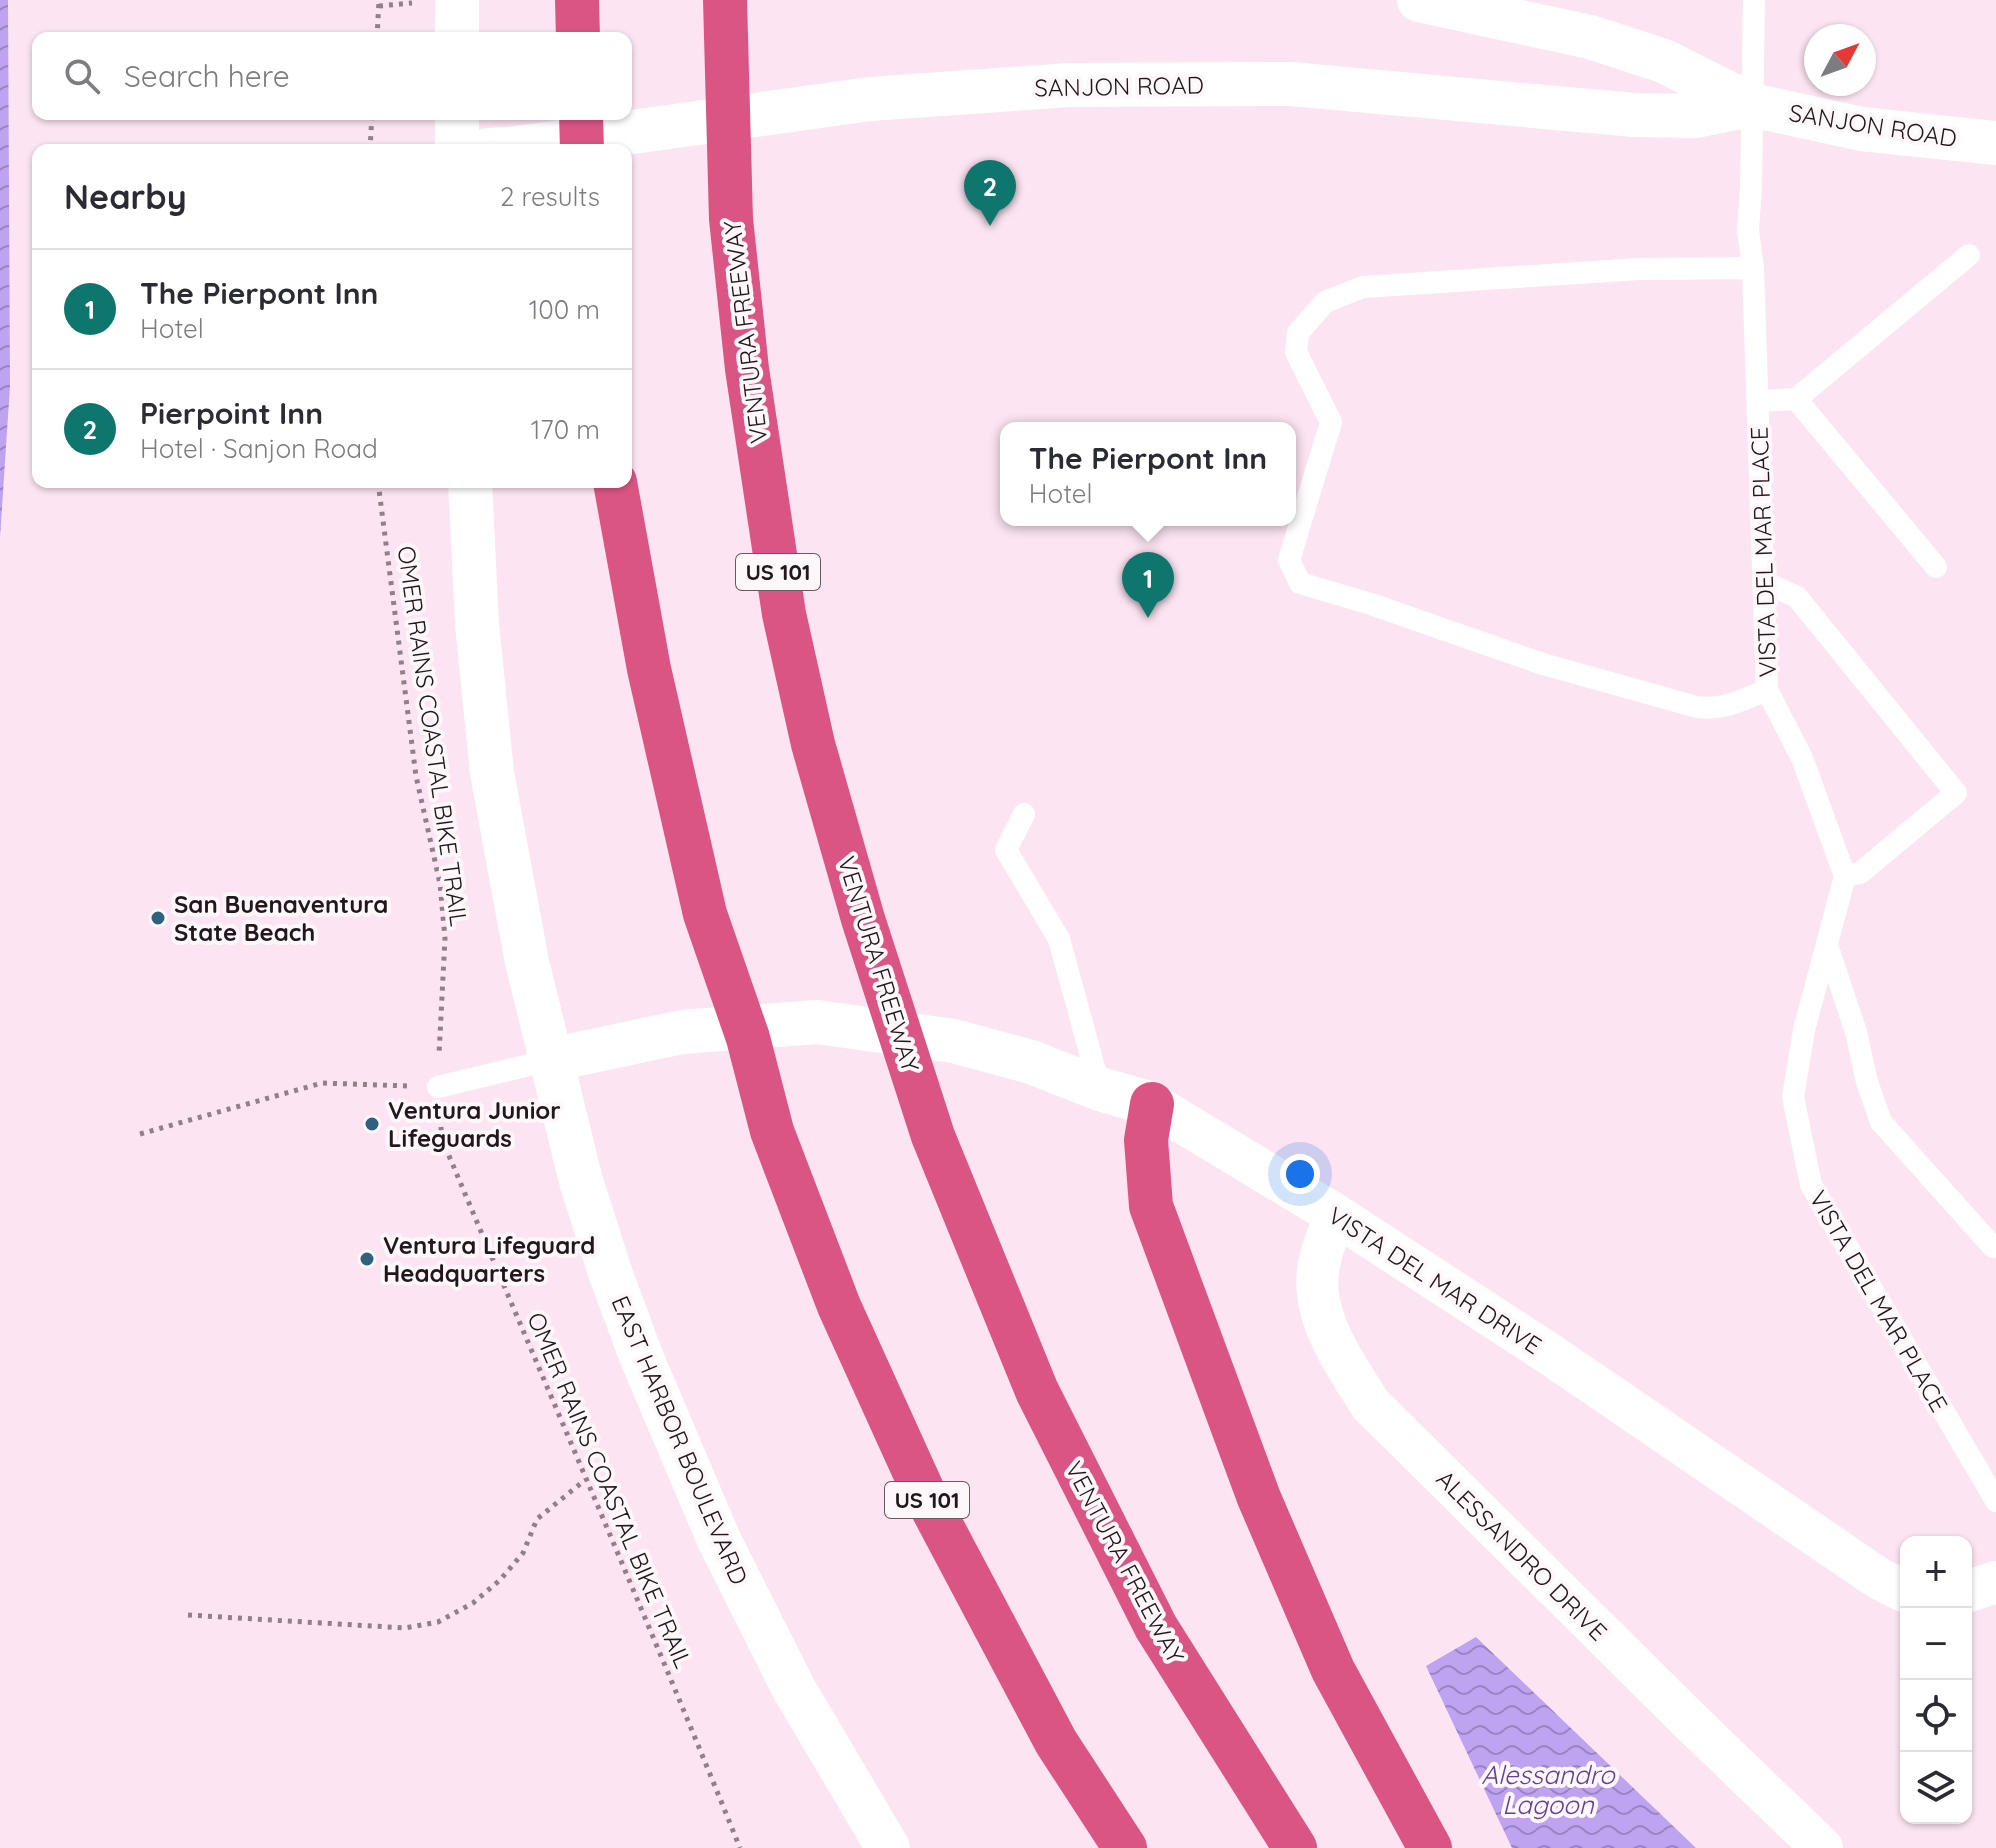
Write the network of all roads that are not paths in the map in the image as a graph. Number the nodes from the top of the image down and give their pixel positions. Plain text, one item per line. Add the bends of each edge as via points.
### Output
1 (457, 0) edge
2 (577, 0) edge
3 (725, 0) edge
4 (1419, 0) edge
5 (1754, 0) edge
6 (457, 32) edge
7 (578, 32) edge
8 (1751, 105) junction
9 (457, 120) edge
10 (581, 120) edge
11 (1996, 143) edge
12 (457, 144) edge
13 (546, 144) edge
14 (582, 144) edge
15 (1969, 255) dead end
16 (1753, 268) junction
17 (1796, 399) junction
18 (1758, 401) junction
19 (470, 488) edge
20 (616, 488) edge
21 (1936, 567) dead end
22 (1764, 582) junction
23 (1767, 690) junction
24 (1024, 814) dead end
25 (1845, 876) junction
26 (1827, 945) junction
27 (550, 1060) junction
28 (438, 1087) road end
29 (1100, 1089) junction
30 (1152, 1104) junction
31 (1336, 1215) junction
32 (1993, 1247) dead end
33 (1996, 1501) edge
34 (1996, 1582) edge
35 (1900, 1589) edge
36 (1972, 1590) edge
37 (888, 1848) edge
38 (1125, 1848) edge
39 (1295, 1848) edge
40 (1430, 1848) edge
41 (1822, 1848) edge

1 - 6 main road
2 - 7 highway
3 - 39 highway, VENTURA FREEWAY / US 101 via 731,219 747,369 784,614 813,744 863,919 933,1136 1037,1391 1156,1627
4 - 8 main road, SANJON ROAD via 1590,37 1664,61
5 - 8 lane, VISTA DEL MAR PLACE
8 - 11 main road, SANJON ROAD via 1862,129
8 - 13 main road, SANJON ROAD via 1696,116 1650,115 1291,84 1070,85 870,99
8 - 16 lane, VISTA DEL MAR PLACE via 1748,230
9 - 12 main road
10 - 14 highway
15 - 17 lane
16 - 18 lane, VISTA DEL MAR PLACE
16 - 23 lane via 1639,269 1363,287 1325,302 1298,333 1296,352 1331,422 1289,560 1300,583 1543,664 1712,709
17 - 18 lane
17 - 21 lane
18 - 22 lane, VISTA DEL MAR PLACE
19 - 27 main road, EAST HARBOR BOULEVARD via 492,773
20 - 38 highway, US 101 via 649,669 705,914 748,1038 772,1131 839,1306 923,1491 1056,1742
22 - 23 lane, VISTA DEL MAR PLACE
22 - 25 lane via 1797,597 1956,793 1860,873
23 - 25 lane, VISTA DEL MAR PLACE via 1802,758
24 - 29 lane via 1006,850 1059,939
25 - 26 lane, VISTA DEL MAR PLACE
26 - 32 lane via 1881,1122
26 - 33 lane, VISTA DEL MAR PLACE via 1793,1097 1811,1185
27 - 28 lane
27 - 29 main road, VISTA DEL MAR DRIVE via 682,1032 817,1022 954,1041 1031,1062
27 - 37 main road, EAST HARBOR BOULEVARD via 611,1275 680,1452 794,1689
29 - 30 main road, VISTA DEL MAR DRIVE
30 - 31 street, VISTA DEL MAR DRIVE
30 - 40 highway via 1146,1140 1151,1206 1259,1498 1333,1670
31 - 35 street, VISTA DEL MAR DRIVE
31 - 41 street, ALESSANDRO DRIVE via 1320,1259 1318,1301 1334,1346 1370,1404
34 - 36 street

